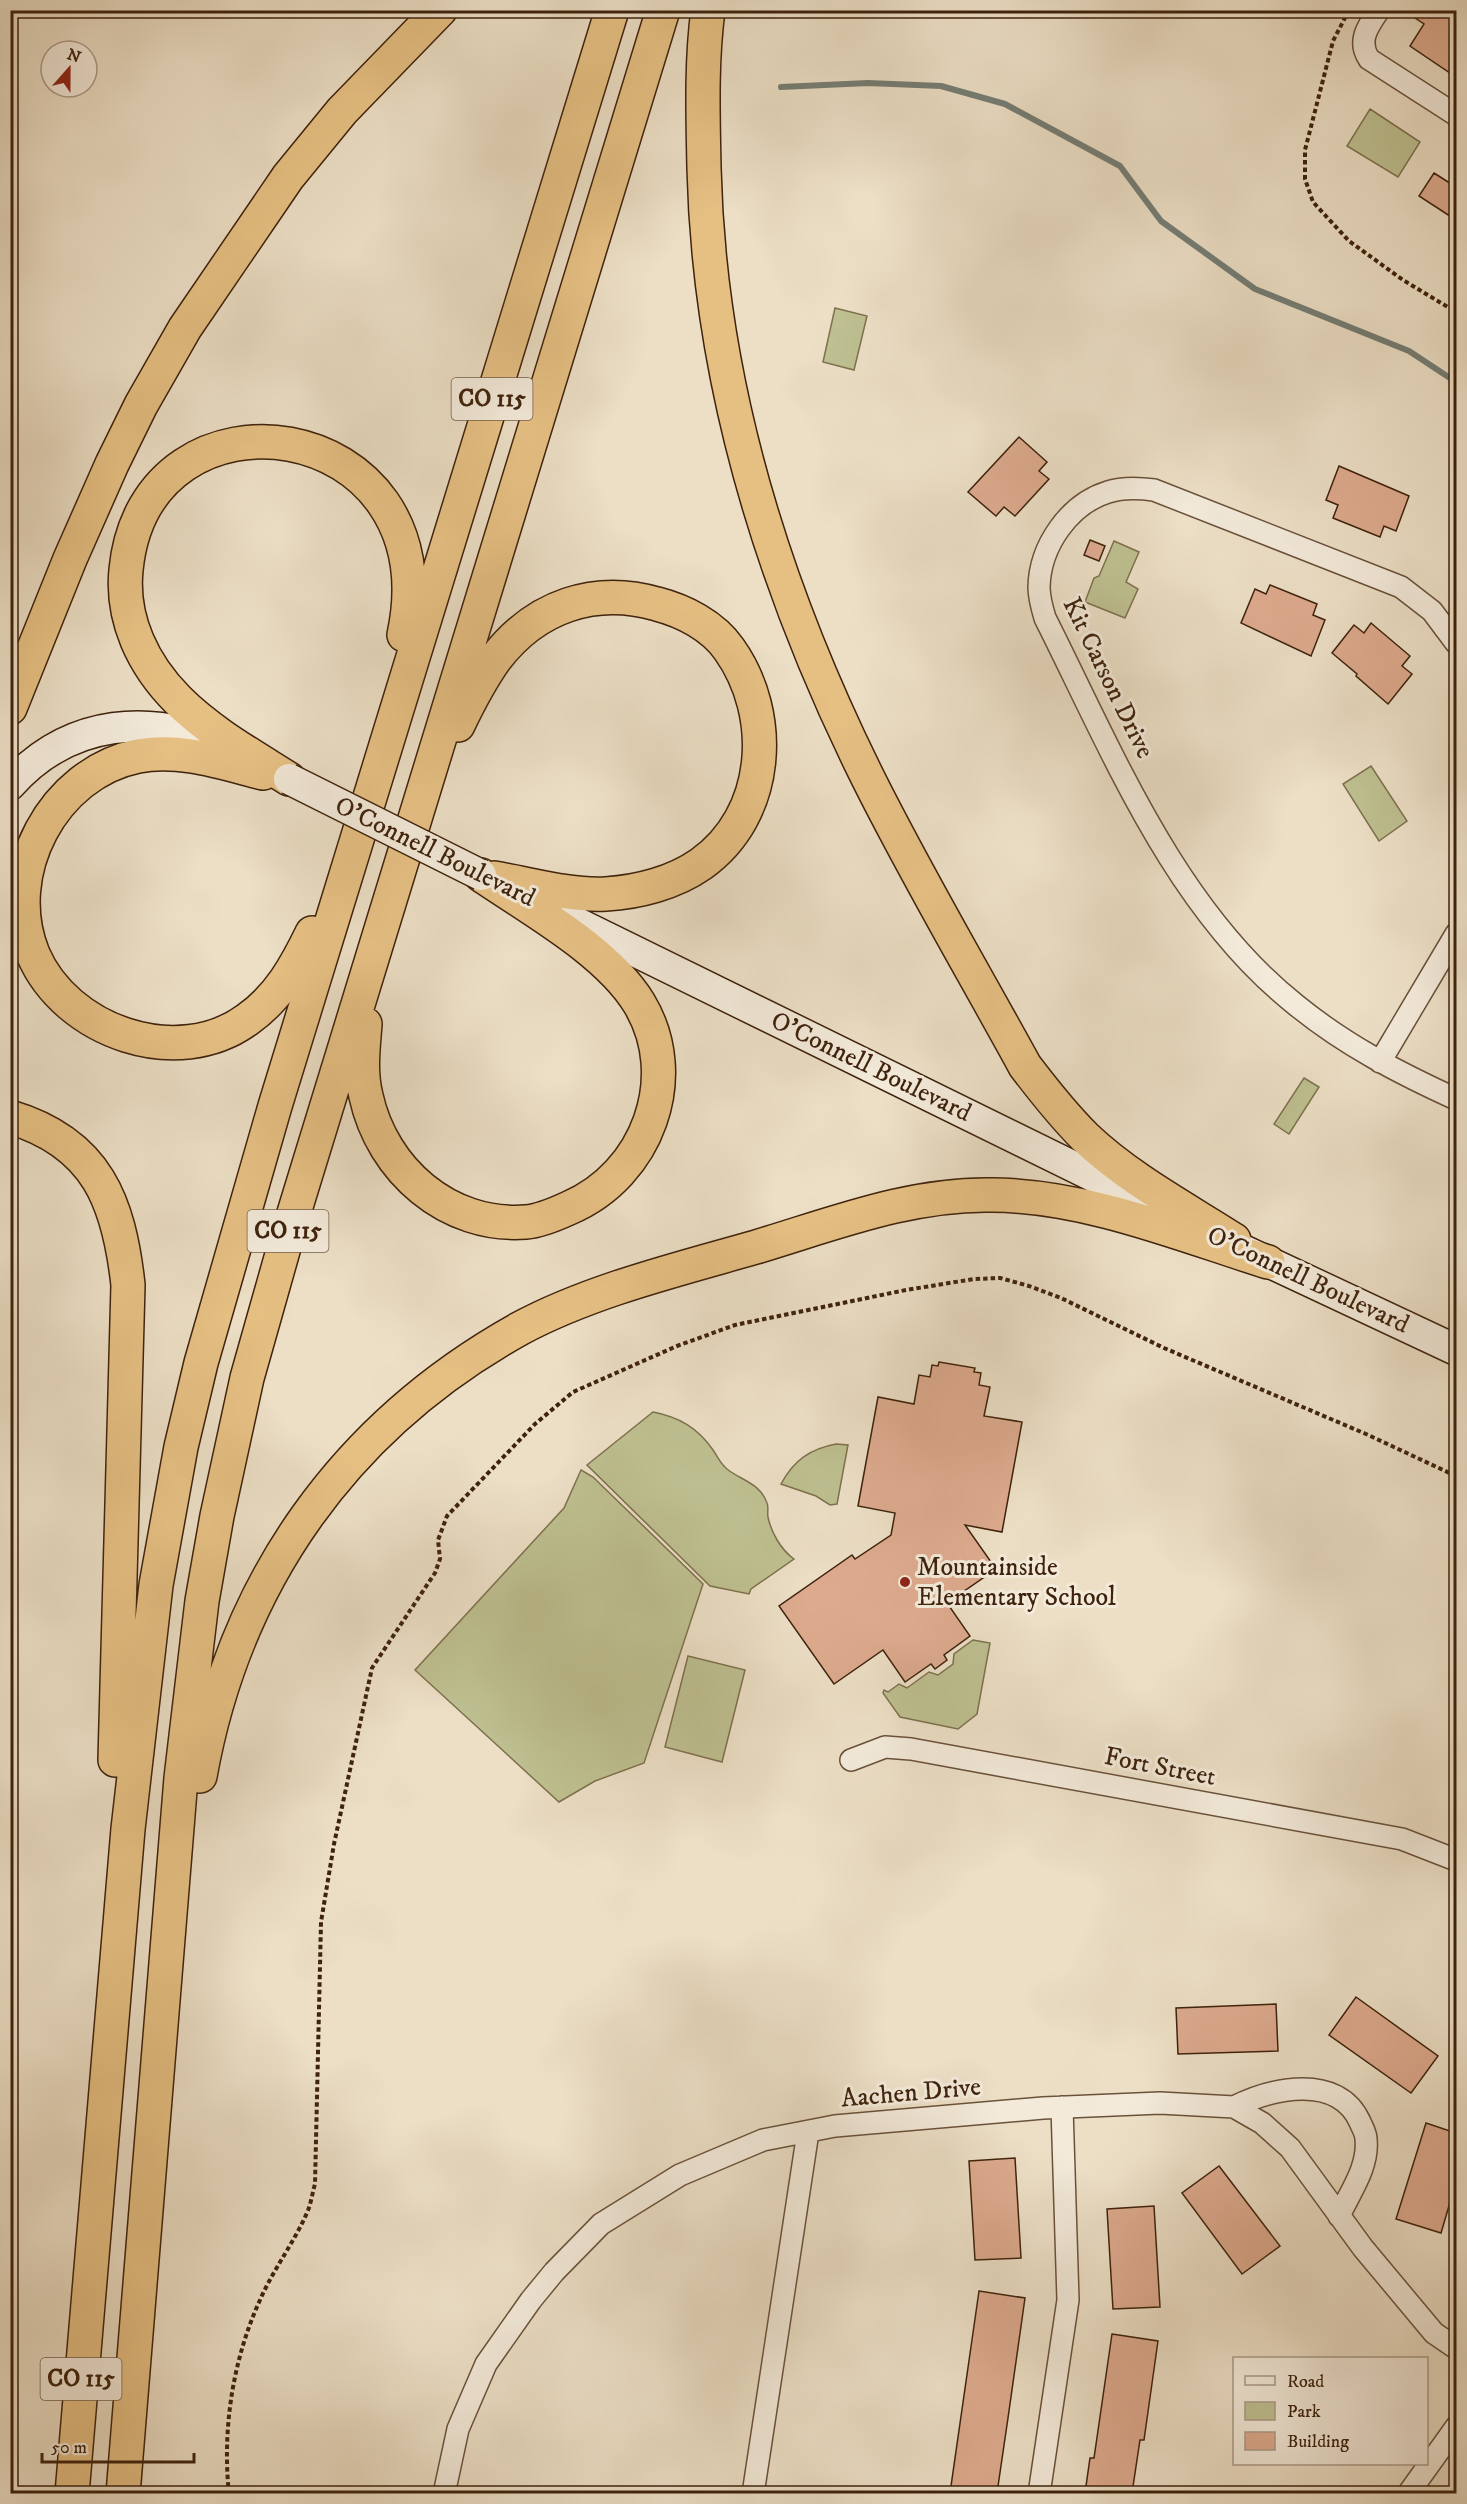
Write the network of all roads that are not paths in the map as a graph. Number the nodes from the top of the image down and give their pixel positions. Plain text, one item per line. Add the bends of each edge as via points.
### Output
1 (440, 10) edge
2 (612, 10) edge
3 (663, 10) edge
4 (708, 10) edge
5 (1379, 10) edge
6 (1456, 115) edge
7 (1456, 643) edge
8 (10, 708) edge
9 (288, 779) junction
10 (10, 785) edge
11 (372, 787) junction
12 (417, 807) junction
13 (352, 851) junction
14 (399, 871) junction
15 (481, 875) junction
16 (1456, 934) edge
17 (1380, 1062) junction
18 (1456, 1099) edge
19 (10, 1117) edge
20 (1268, 1262) junction
21 (1456, 1350) edge
22 (851, 1760) dead end
23 (1456, 1860) edge
24 (156, 2105) junction
25 (1062, 2107) junction
26 (1234, 2107) junction
27 (104, 2111) junction
28 (808, 2132) junction
29 (1339, 2216) junction
30 (1456, 2348) edge
31 (1456, 2427) edge
32 (72, 2493) edge
33 (123, 2493) edge
34 (444, 2493) edge
35 (753, 2493) edge
36 (1039, 2493) edge
37 (1408, 2493) edge

1 - 8 highway via 342,111 288,177 185,328 112,464
2 - 11 highway, CO 115
3 - 12 highway, CO 115
4 - 20 highway via 703,76 705,208 722,352 734,416 759,508 824,682 867,775 970,966 1025,1066 1050,1099 1086,1138 1123,1168
5 - 6 street via 1367,28 1364,49 1369,59
7 - 17 street, Kit Carson Drive via 1432,611 1394,584 1154,490 1124,488 1093,498 1058,530 1041,570 1039,588 1045,618 1152,828 1205,910 1235,947 1296,1005
9 - 10 main road, O'Connell Boulevard via 211,740 155,726 130,725 69,740 40,758
9 - 11 highway via 203,723 176,699 136,642 125,599 128,550 137,521 152,495 176,470 199,455 259,441 293,444 351,468 387,507 400,534 409,596
9 - 13 highway via 168,753 138,756 110,765 82,781 58,803 41,831 22,890 24,921 33,954 48,981 92,1021 115,1031 162,1042 193,1042 222,1034 248,1020 275,996 296,966
9 - 15 main road, O'Connell Boulevard, bridge
11 - 13 highway, CO 115
12 - 14 highway, CO 115
12 - 15 highway via 474,693 497,657 520,633 574,601 606,596 638,598 674,608 703,623 728,647 747,679 757,711 761,743 758,770 738,824 700,865 642,889 604,894
13 - 27 highway, CO 115 via 201,1363 169,1511 141,1704
14 - 15 highway via 365,1023 362,1053 366,1096 374,1125 390,1156 410,1180 445,1205 499,1221 527,1222 583,1203 623,1169 648,1130 659,1081 657,1057 640,1004 621,979 591,951
14 - 24 highway, CO 115 via 267,1304 217,1516 202,1602 181,1778
15 - 20 main road, O'Connell Boulevard
16 - 17 street
17 - 18 street, Kit Carson Drive
19 - 27 highway via 53,1135 97,1176 116,1216 128,1285
20 - 21 main road, O'Connell Boulevard
20 - 24 highway via 1124,1217 1036,1197 962,1195 922,1200 646,1279 574,1305 521,1328 429,1389 350,1460 319,1498 289,1541 238,1641 214,1710 196,1800
22 - 23 street, Fort Street via 885,1747 911,1749 1402,1839
24 - 33 highway, CO 115
25 - 26 street, Aachen Drive via 1160,2103
25 - 28 street, Aachen Drive via 846,2125
25 - 36 street via 1068,2300
26 - 29 street, Aachen Drive via 1262,2123 1290,2148
26 - 29 street via 1267,2093 1299,2089 1331,2091 1354,2109 1366,2138 1362,2172
27 - 32 highway, CO 115
28 - 34 street, Aachen Drive via 763,2140 680,2175 601,2224 531,2300 486,2364 458,2429
28 - 35 street
29 - 30 street, Aachen Drive via 1434,2332
31 - 37 street

